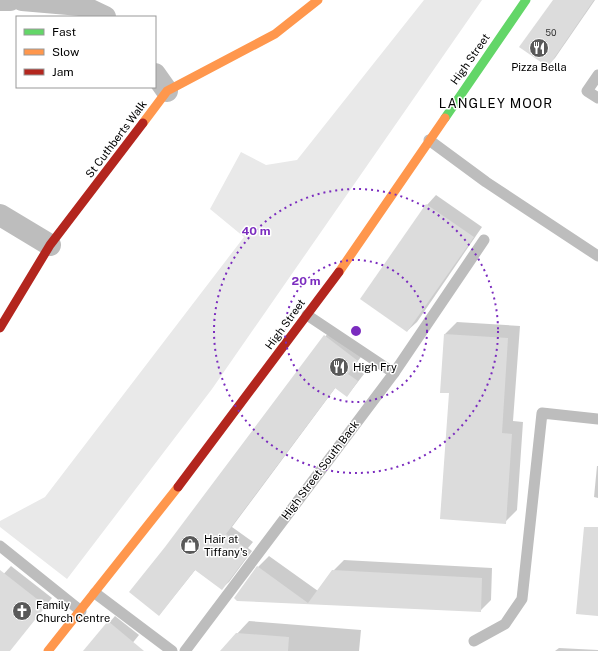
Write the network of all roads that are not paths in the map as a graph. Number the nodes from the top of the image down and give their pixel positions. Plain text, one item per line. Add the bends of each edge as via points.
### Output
1 (0, 0) edge
2 (10, 0) edge
3 (22, 0) edge
4 (318, 0) edge
5 (526, 0) edge
6 (102, 16) edge
7 (598, 75) edge
8 (161, 83) edge
9 (598, 98) edge
10 (429, 140) junction
11 (0, 215) edge
12 (484, 240) dead end
13 (50, 245) junction
14 (598, 256) edge
15 (307, 315) junction
16 (0, 328) edge
17 (394, 373) junction
18 (598, 419) edge
19 (0, 546) edge
20 (95, 593) junction
21 (80, 611) junction
22 (474, 641) dead end
23 (48, 651) edge
24 (172, 651) edge
25 (185, 651) edge

1 - 2 street
3 - 6 street via 80,5
4 - 8 main road, St Cuthberts Walk via 275,34
5 - 10 main road, High Street
7 - 9 lane via 587,91
8 - 13 main road, St Cuthberts Walk
10 - 14 lane via 486,182
10 - 15 main road, High Street
11 - 13 street
12 - 17 lane, High Street South Back
13 - 16 main road, St Cuthberts Walk
15 - 17 lane
15 - 20 main road, High Street
17 - 25 lane, High Street South Back
18 - 22 lane via 542,413 522,599 505,624
19 - 21 lane
20 - 21 main road, High Street
20 - 24 lane
21 - 23 main road, High Street

